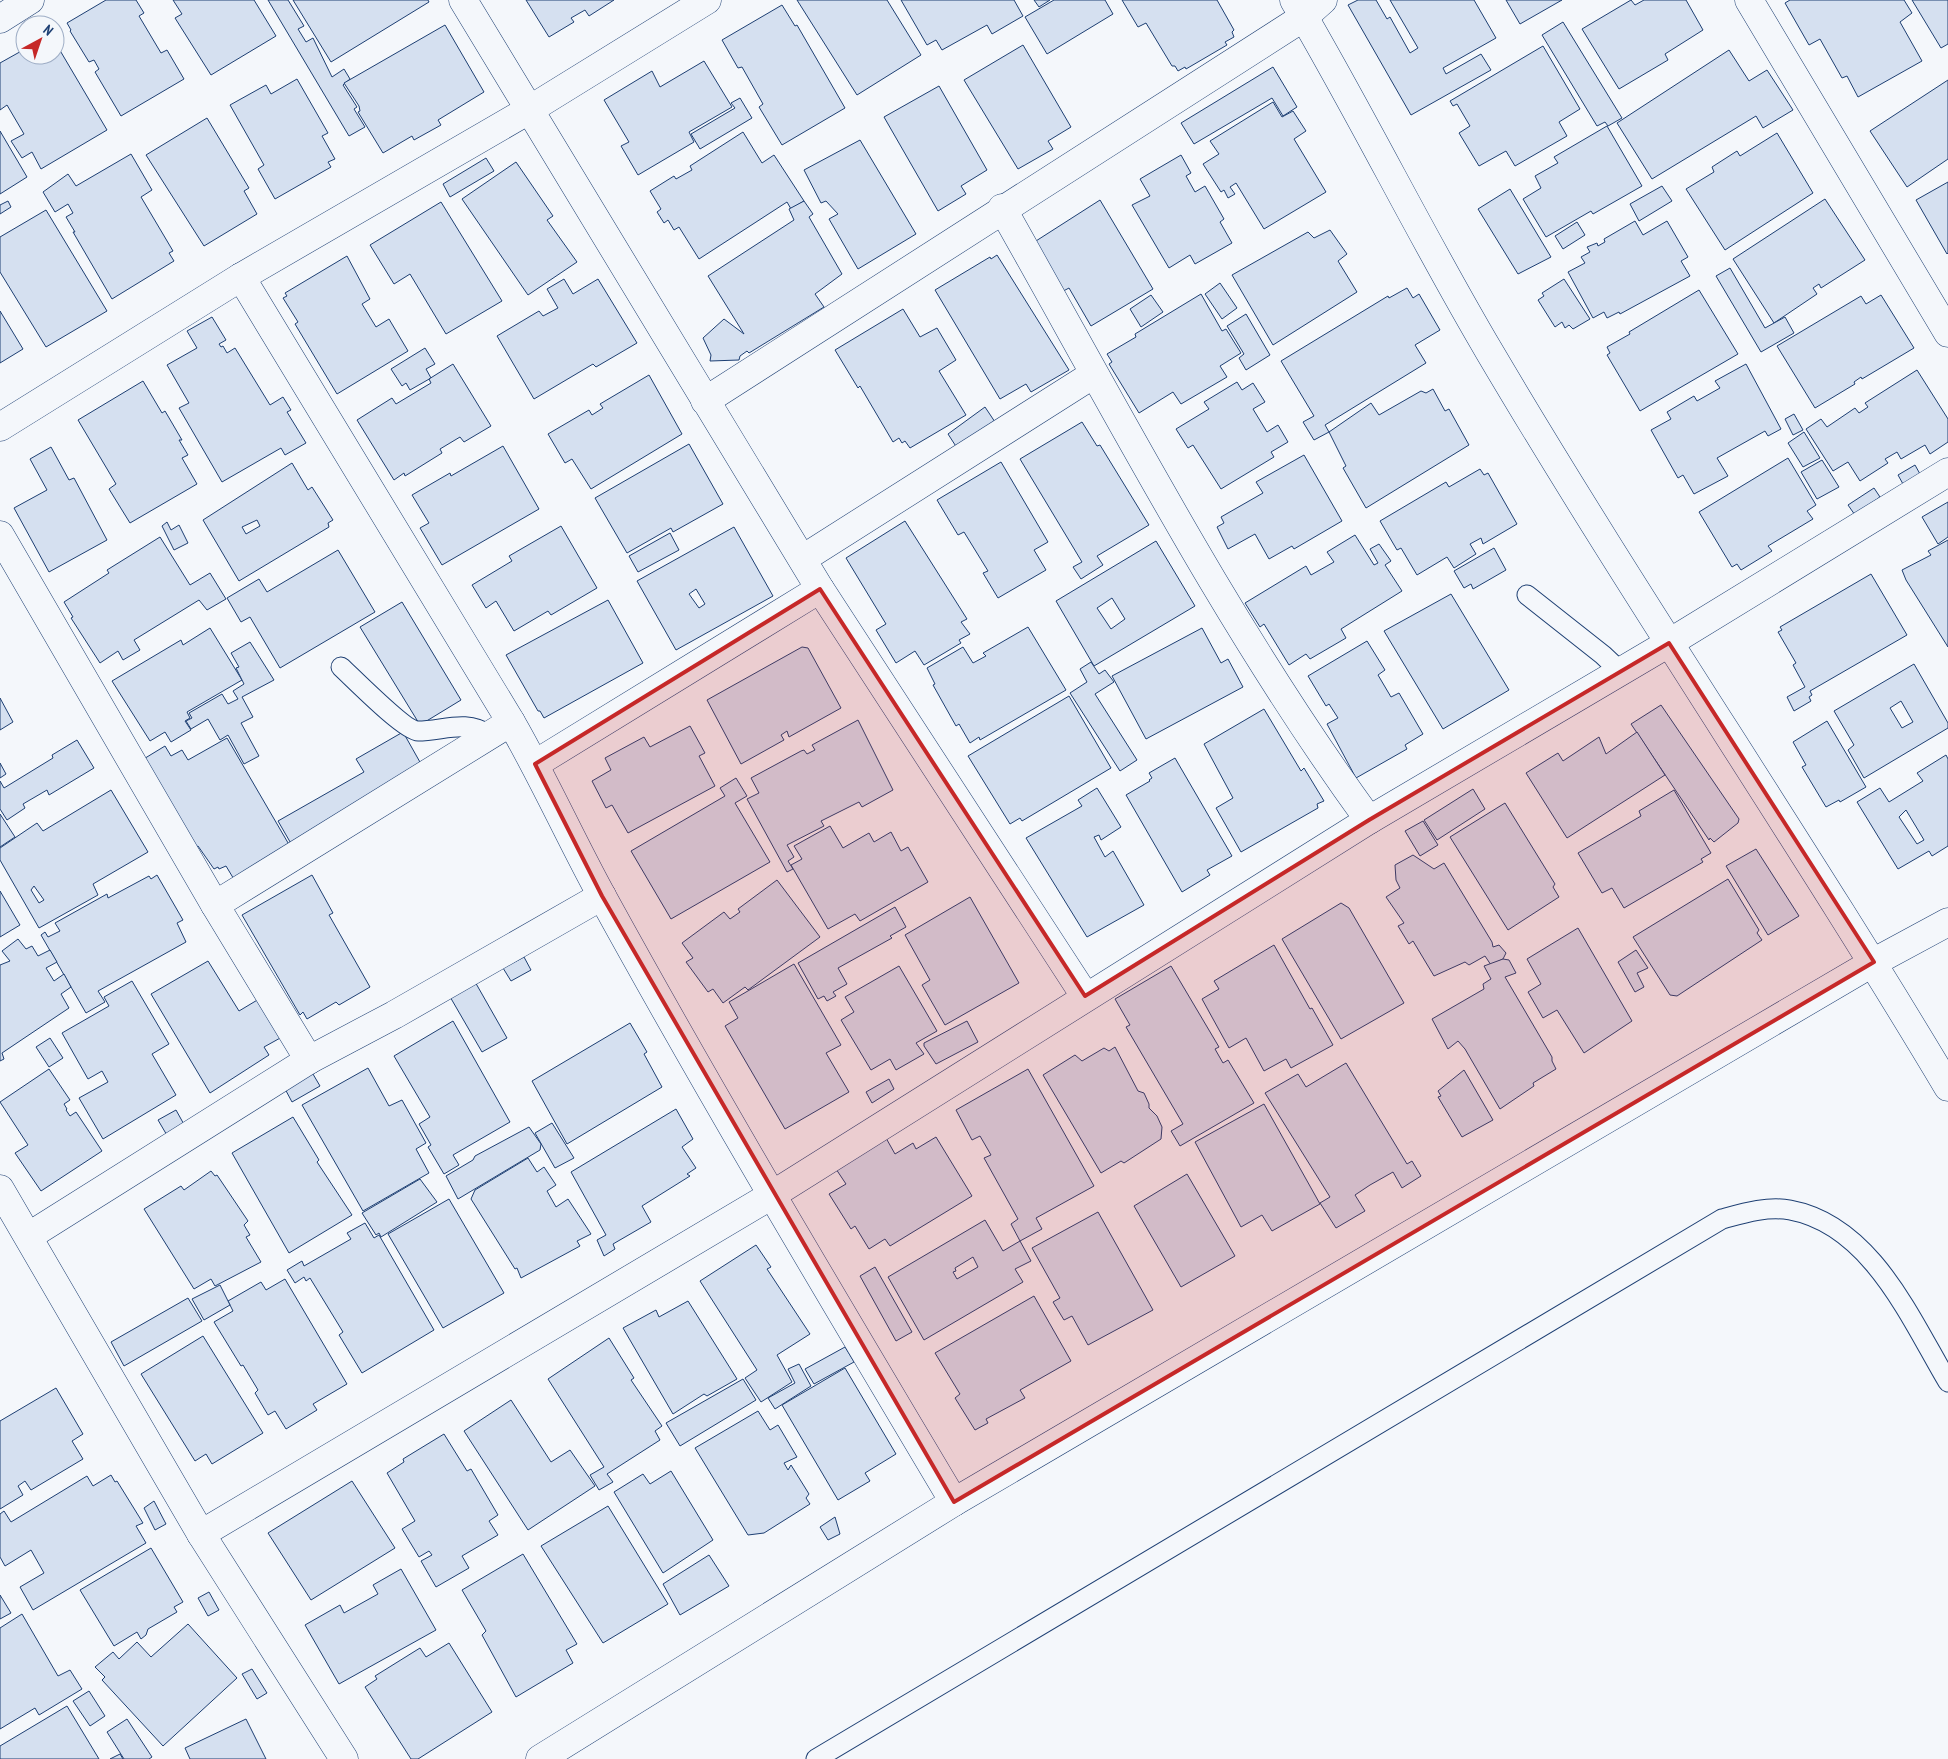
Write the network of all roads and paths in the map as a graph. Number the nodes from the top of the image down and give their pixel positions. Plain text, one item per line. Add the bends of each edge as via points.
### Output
1 (30, 0) edge
2 (463, 0) edge
3 (707, 0) edge
4 (1748, 0) edge
5 (1307, 6) edge
6 (0, 19) edge
7 (529, 110) junction
8 (1002, 208) junction
9 (241, 277) junction
10 (1948, 333) edge
11 (1094, 374) junction
12 (705, 402) junction
13 (0, 427) edge
14 (1948, 472) edge
15 (0, 535) edge
16 (804, 558) junction
17 (820, 588) junction
18 (1527, 595) dead end
19 (1669, 643) junction
20 (341, 667) dead end
21 (1621, 672) junction
22 (500, 729) junction
23 (535, 764) junction
24 (1369, 820) junction
25 (602, 896) junction
26 (215, 905) junction
27 (1948, 922) edge
28 (1874, 962) junction
29 (1085, 996) junction
30 (309, 1060) junction
31 (1948, 1087) edge
32 (0, 1189) edge
33 (772, 1195) junction
34 (29, 1236) junction
35 (1948, 1382) edge
36 (954, 1502) junction
37 (201, 1534) junction
38 (344, 1759) edge
39 (540, 1759) edge
40 (816, 1759) edge

1 - 6 street
2 - 7 street
3 - 7 street
4 - 10 street
5 - 8 street
5 - 19 street via 1489,350
7 - 9 street
7 - 12 street
8 - 11 street
8 - 12 street
9 - 13 street
9 - 22 street
11 - 16 street
11 - 24 street via 1203,566 1318,751
12 - 16 street
14 - 19 street
15 - 26 street
16 - 17 street
17 - 23 street
17 - 29 street
18 - 21 lane
19 - 21 street
19 - 28 street
20 - 22 lane via 398,720 416,731 464,726 481,730
21 - 24 street
22 - 23 street
22 - 26 street
23 - 25 street
24 - 29 street
25 - 30 street
25 - 33 street
26 - 30 street
27 - 28 street
28 - 31 street
28 - 36 street
29 - 33 street
30 - 34 street
32 - 34 street
33 - 36 street
33 - 37 street
34 - 37 street
35 - 40 lane via 1887,1282 1858,1245 1820,1219 1789,1210 1754,1210 1722,1219
36 - 39 street
37 - 38 street

